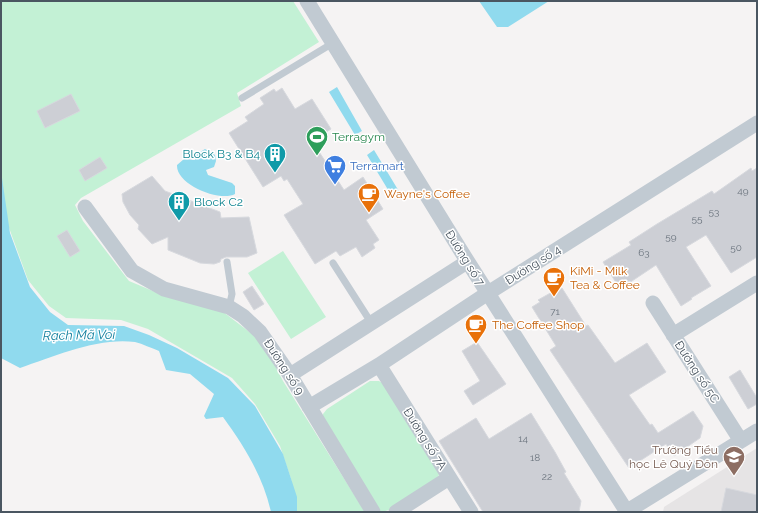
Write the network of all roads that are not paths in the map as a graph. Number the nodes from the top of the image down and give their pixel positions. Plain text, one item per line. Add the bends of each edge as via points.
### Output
1 (307, 1) edge
2 (333, 43) junction
3 (242, 98) dead end
4 (757, 123) edge
5 (85, 207) dead end
6 (227, 262) dead end
7 (467, 262) junction
8 (333, 264) dead end
9 (757, 283) edge
10 (488, 293) junction
11 (653, 303) dead end
12 (229, 307) junction
13 (372, 324) junction
14 (673, 335) junction
15 (379, 365) junction
16 (290, 375) junction
17 (310, 407) junction
18 (757, 431) edge
19 (741, 441) junction
20 (449, 478) junction
21 (373, 512) edge
22 (396, 512) edge
23 (471, 512) edge
24 (627, 512) edge

1 - 2 street, Đường số 7
2 - 3 lane
2 - 7 street, Đường số 7
4 - 10 street, Đường số 4
5 - 12 street, Đường số 9 via 132,271 164,289
6 - 12 lane via 232,294
7 - 10 street, Đường số 7
7 - 13 street
8 - 13 lane
9 - 14 street
10 - 15 street, Đường số 4
10 - 24 street, Đường số 7
11 - 14 street, Đường số 5C
12 - 16 street, Đường số 9 via 260,332
13 - 16 street
14 - 19 street, Đường số 5C
15 - 17 street, Đường số 4
15 - 20 street, Đường số 7A
16 - 17 street, Đường số 9
17 - 21 street, Đường số 9
18 - 19 street
19 - 24 street
20 - 22 street
20 - 23 street, Đường số 7A

